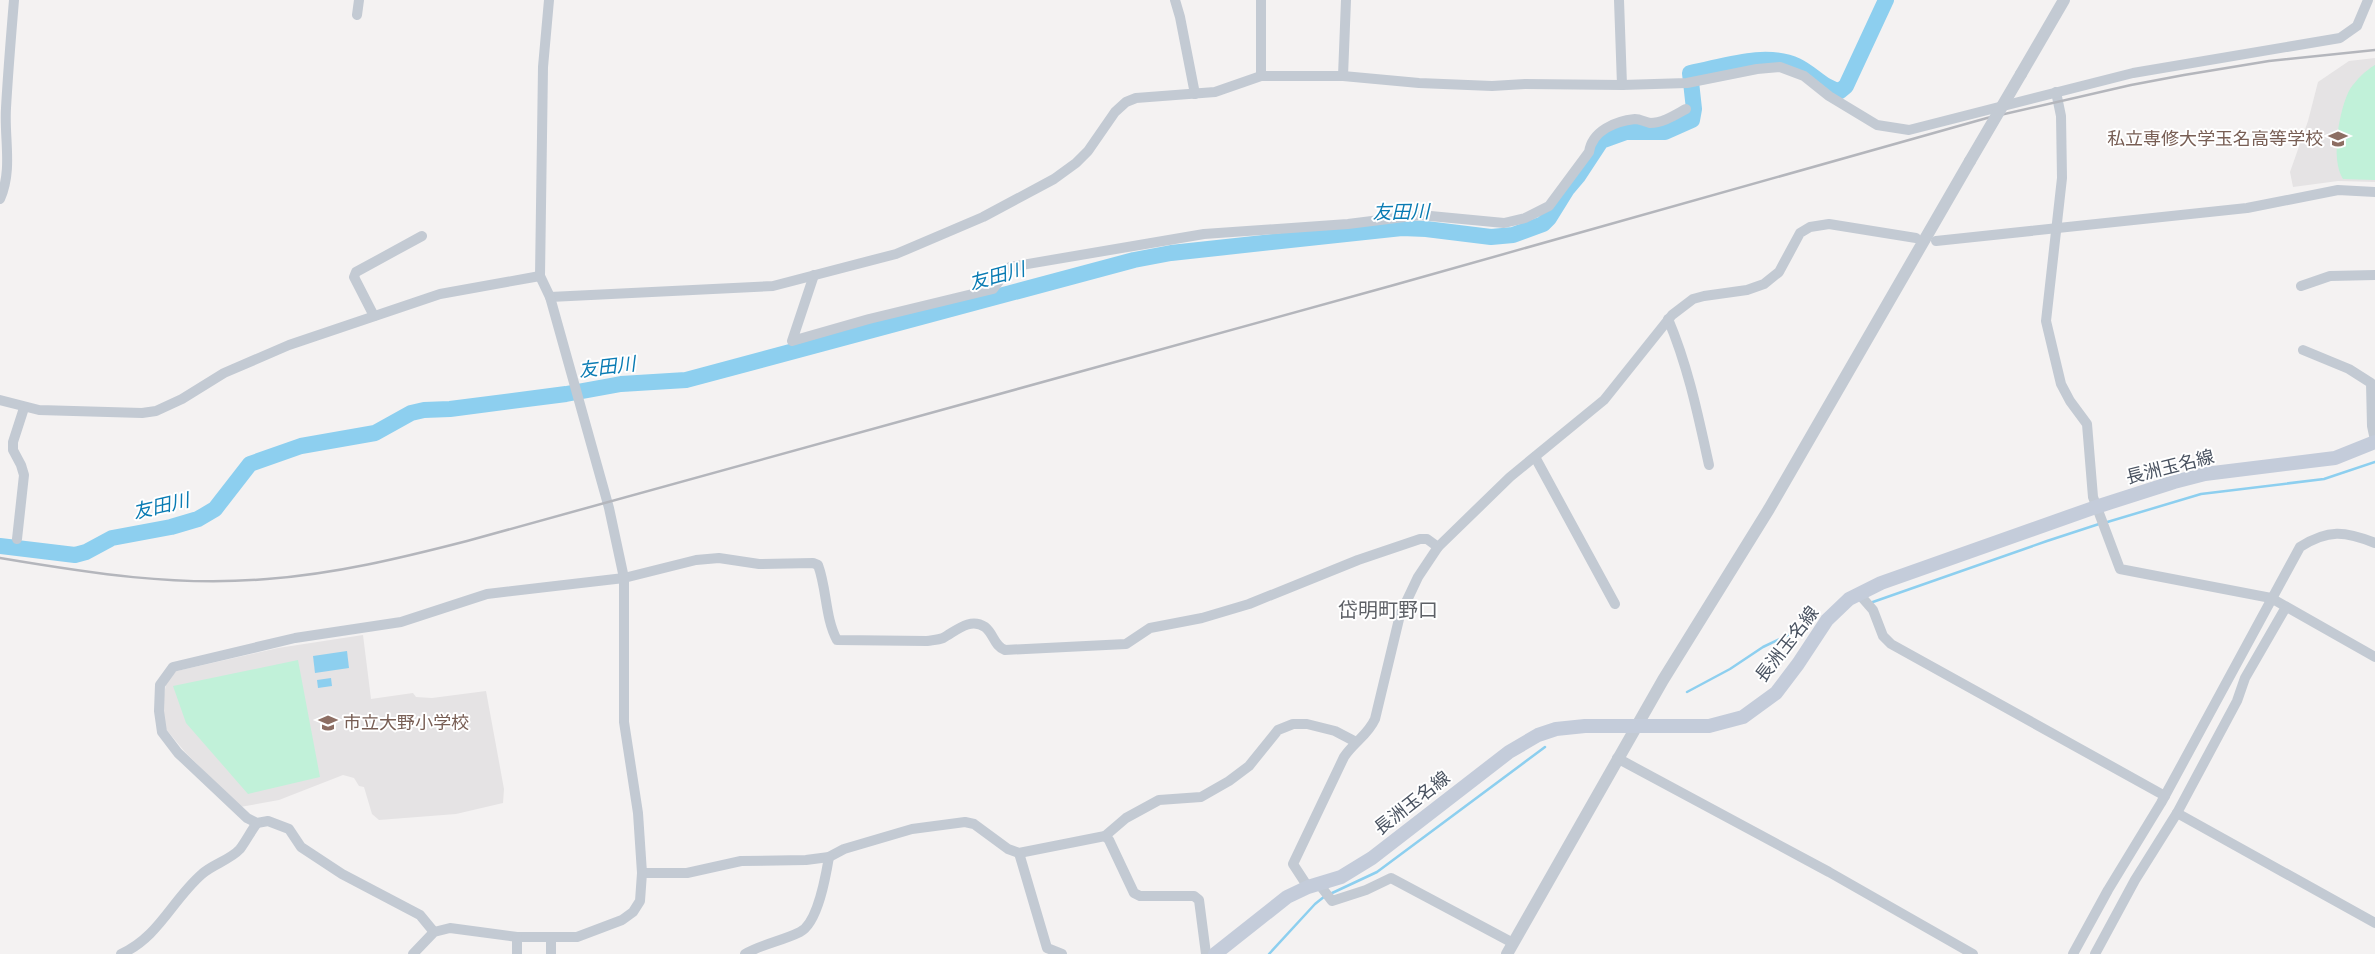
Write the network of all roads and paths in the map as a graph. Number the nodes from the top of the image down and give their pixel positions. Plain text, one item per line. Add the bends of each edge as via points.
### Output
1 (14, 0) edge
2 (359, 0) edge
3 (549, 0) edge
4 (1175, 0) edge
5 (1261, 0) edge
6 (1346, 0) edge
7 (1620, 0) edge
8 (2064, 0) edge
9 (2368, 0) edge
10 (357, 15) dead end
11 (1260, 76) junction
12 (1343, 76) junction
13 (1622, 85) junction
14 (2056, 92) junction
15 (1195, 94) junction
16 (1686, 109) dead end
17 (2375, 192) edge
18 (0, 199) edge
19 (2056, 227) junction
20 (422, 236) dead end
21 (1916, 238) dead end
22 (1936, 241) dead end
23 (814, 275) junction
24 (540, 276) junction
25 (2375, 276) edge
26 (2301, 286) dead end
27 (550, 297) junction
28 (374, 316) junction
29 (1668, 319) junction
30 (2304, 350) dead end
31 (0, 400) edge
32 (24, 408) junction
33 (2375, 441) edge
34 (1535, 458) junction
35 (1709, 464) dead end
36 (2096, 507) junction
37 (17, 539) dead end
38 (2375, 543) edge
39 (1438, 547) junction
40 (624, 578) junction
41 (1859, 594) junction
42 (2271, 598) junction
43 (1615, 604) dead end
44 (2286, 607) junction
45 (2375, 657) edge
46 (1637, 726) junction
47 (1356, 742) junction
48 (1617, 758) junction
49 (2165, 796) junction
50 (2176, 813) junction
51 (257, 823) junction
52 (1105, 836) junction
53 (1019, 852) junction
54 (828, 856) junction
55 (642, 873) junction
56 (1320, 890) junction
57 (2375, 924) edge
58 (434, 932) junction
59 (516, 937) junction
60 (551, 937) junction
61 (1511, 950) edge
62 (121, 954) edge
63 (413, 954) edge
64 (516, 954) edge
65 (551, 954) edge
66 (744, 954) edge
67 (1062, 954) edge
68 (1206, 954) edge
69 (1214, 954) edge
70 (1972, 954) edge
71 (2073, 954) edge
72 (2095, 954) edge

1 - 18 street via 6,108 8,170
2 - 10 street
3 - 24 street via 543,67
4 - 15 street
5 - 11 street
6 - 12 street
7 - 13 street
8 - 46 street, bridge via 1769,509
9 - 14 street via 2357,26 2340,38 2133,73
11 - 12 street
11 - 15 street via 1216,92
12 - 13 street via 1492,86
13 - 14 street via 1690,83 1780,67 1804,76 1829,96 1877,125 1909,130
14 - 19 street via 2061,116 2062,178
15 - 23 street via 1136,98 1126,102 1076,164 1028,194 896,254
16 - 23 street via 1664,120 1649,123 1637,119 1609,124 1590,143 1589,152 1549,206 1525,218 1504,223 1420,215 1348,224 1204,234 1010,267 993,289 792,341
17 - 19 street via 2338,190 2247,208
19 - 22 street
19 - 36 street via 2046,321 2061,384 2087,424
20 - 28 street via 356,272 354,277
21 - 29 street via 1829,224 1810,227 1800,233 1779,272 1764,284 1693,299
23 - 27 street via 749,289
24 - 27 street
24 - 28 street via 440,294
25 - 26 street via 2330,276
27 - 40 street via 609,508
28 - 32 street via 259,357 156,411 85,413
29 - 34 street via 1604,400
29 - 35 street via 1697,409
30 - 33 street via 2349,369 2371,383
31 - 32 street
32 - 37 street via 13,442 24,476
33 - 36 main road, 長洲玉名線 via 2335,458 2205,474
34 - 39 street via 1510,477
34 - 43 street
36 - 41 main road, 長洲玉名線 via 1881,583
36 - 42 street via 2120,569
38 - 42 street via 2334,533 2316,537 2300,547
39 - 40 street via 1427,539 1420,539 1249,604 1202,618 1150,628 1126,644 1005,650 999,648 986,628 963,624 941,639 928,641 837,640 824,582 818,565 813,563 759,564 719,558 696,560
39 - 47 street via 1404,604 1375,719 1369,732
40 - 51 street via 487,594 401,622 294,638 173,667 160,685 162,732 178,753 247,818
40 - 55 street via 624,722 638,813
41 - 46 main road, 長洲玉名線 via 1827,620 1776,693 1743,717 1709,726
41 - 49 street via 1873,610 1891,644
42 - 44 street
42 - 49 street
44 - 45 street
44 - 50 street via 2245,678 2237,701
46 - 48 street
46 - 56 main road, 長洲玉名線 via 1585,726 1556,729 1538,735 1509,752 1372,858
47 - 52 street via 1335,731 1293,724 1278,730 1249,766 1229,781 1201,797 1159,800 1126,818
47 - 56 street via 1344,757 1293,864
48 - 61 street
48 - 70 street
49 - 71 street
50 - 57 street
50 - 72 street
51 - 58 street via 268,821 289,829 301,847 342,874 420,915
51 - 62 street via 239,850 203,873 148,938
52 - 53 street
52 - 68 street via 1134,893 1140,896 1194,896 1199,900
53 - 54 street via 1008,849 974,824 965,822 912,829 844,848
53 - 67 street via 1047,948
54 - 55 street via 806,860 741,861 687,873
54 - 66 street via 826,882 802,931
55 - 60 street via 640,901 622,920 588,934
56 - 61 street via 1332,901 1391,878
56 - 69 main road, 長洲玉名線 via 1287,898
58 - 59 street via 450,928
58 - 63 street
59 - 60 street
59 - 64 street
60 - 65 street

